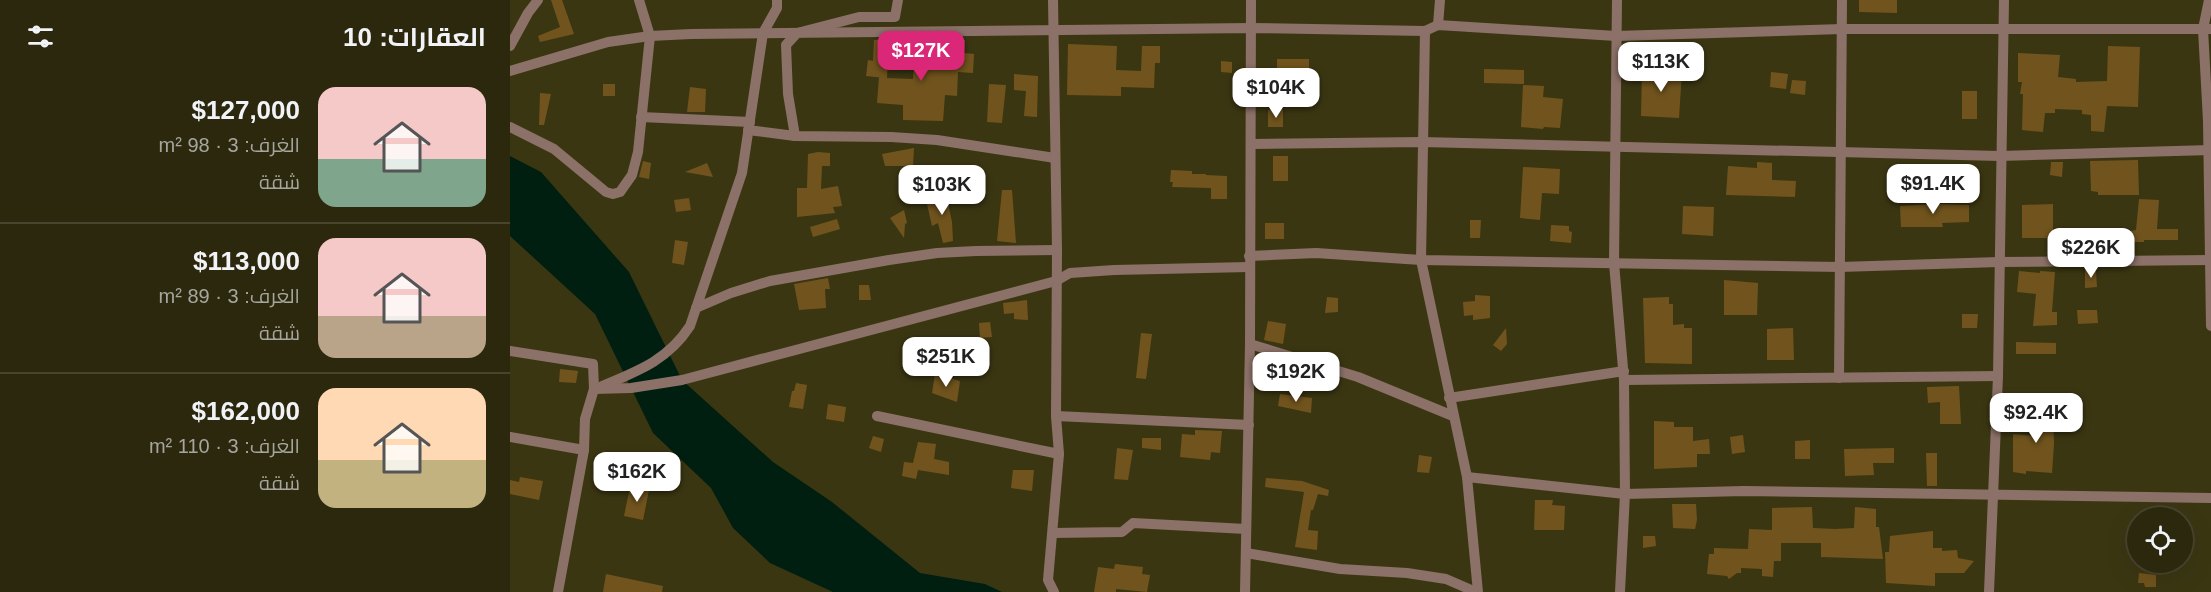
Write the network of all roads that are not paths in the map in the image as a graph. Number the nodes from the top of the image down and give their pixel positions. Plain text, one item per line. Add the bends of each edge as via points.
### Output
1 (538, 0) edge
2 (639, 0) edge
3 (777, 0) edge
4 (898, 0) edge
5 (1053, 0) edge
6 (1251, 0) edge
7 (1440, 0) edge
8 (1617, 0) edge
9 (1842, 0) edge
10 (2004, 0) edge
11 (2209, 0) edge
12 (1438, 25) junction
13 (1252, 28) junction
14 (2003, 28) junction
15 (1842, 29) junction
16 (2207, 29) edge
17 (1052, 30) junction
18 (1425, 31) junction
19 (763, 33) junction
20 (797, 33) junction
21 (650, 36) junction
22 (1616, 36) junction
23 (510, 46) edge
24 (510, 71) edge
25 (641, 117) junction
26 (749, 126) junction
27 (510, 127) edge
28 (795, 136) junction
29 (1422, 142) junction
30 (1251, 144) junction
31 (1617, 147) junction
32 (2209, 150) edge
33 (1841, 151) junction
34 (2000, 156) junction
35 (1055, 158) junction
36 (1057, 250) junction
37 (1249, 256) junction
38 (1420, 260) junction
39 (2210, 260) edge
40 (1999, 262) junction
41 (1614, 263) junction
42 (1249, 267) junction
43 (1840, 267) junction
44 (1056, 281) junction
45 (696, 308) junction
46 (2211, 326) edge
47 (1250, 344) junction
48 (510, 351) edge
49 (1624, 376) junction
50 (1998, 376) junction
51 (1839, 378) junction
52 (594, 389) junction
53 (1449, 398) junction
54 (876, 416) dead end
55 (1056, 416) junction
56 (1453, 416) junction
57 (1249, 425) junction
58 (510, 437) edge
59 (584, 450) junction
60 (1059, 454) junction
61 (1467, 477) junction
62 (1624, 494) junction
63 (1993, 496) junction
64 (2211, 498) edge
65 (1246, 529) junction
66 (1053, 533) junction
67 (1246, 553) junction
68 (558, 592) edge
69 (1054, 592) edge
70 (1245, 592) edge
71 (1477, 592) edge
72 (1620, 592) edge
73 (1989, 592) edge

1 - 23 street
2 - 21 street
3 - 19 street via 777,8
4 - 20 street via 895,17 859,17
5 - 17 street
6 - 13 street
7 - 12 street
8 - 22 street
9 - 15 street
10 - 14 street
11 - 16 street
12 - 18 street
12 - 22 street
13 - 17 street
13 - 18 street
13 - 30 street
14 - 15 street
14 - 16 street
14 - 34 street
15 - 22 street
15 - 33 street
16 - 32 street
17 - 20 street
17 - 35 street
18 - 29 street
19 - 20 street
19 - 21 street
19 - 26 street
20 - 28 street via 786,45
21 - 24 street via 608,42
21 - 25 street
22 - 31 street
25 - 26 street
25 - 27 street via 632,175 620,192 613,194 598,187 554,149
26 - 28 street
26 - 45 street via 742,173
28 - 35 street via 936,140
29 - 30 street
29 - 31 street
29 - 38 street
30 - 37 street
31 - 33 street
31 - 41 street
32 - 34 street
32 - 39 street
33 - 34 street
33 - 43 street
34 - 40 street
35 - 36 street
36 - 44 street
36 - 45 street via 937,253 889,260 770,281
37 - 38 street via 1316,253
37 - 42 street
38 - 41 street
38 - 53 street
39 - 40 street
39 - 46 street
40 - 43 street
40 - 50 street
41 - 43 street
41 - 49 street
42 - 44 street via 1070,273
42 - 47 street
43 - 51 street
44 - 52 street via 682,380
44 - 55 street
45 - 52 street via 690,326 670,352
47 - 56 street via 1358,377
47 - 57 street
48 - 52 street via 593,363
49 - 51 street
49 - 53 street
49 - 62 street
50 - 51 street
50 - 63 street
52 - 59 street via 585,419
53 - 56 street
54 - 60 street
55 - 57 street
55 - 60 street
56 - 61 street
57 - 65 street
58 - 59 street
59 - 68 street
60 - 66 street
61 - 62 street
61 - 71 street
62 - 63 street via 1744,491
62 - 72 street
63 - 64 street
63 - 73 street
65 - 66 street via 1133,523 1122,532
65 - 67 street
66 - 69 street via 1048,580
67 - 70 street
67 - 71 street via 1340,569 1446,579

